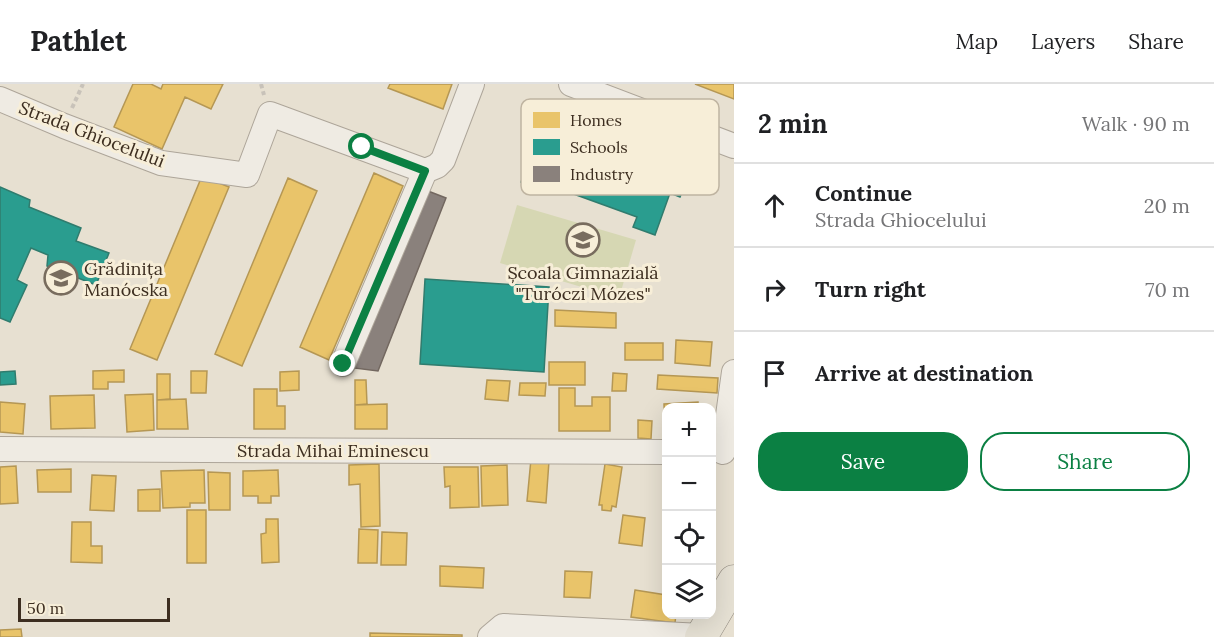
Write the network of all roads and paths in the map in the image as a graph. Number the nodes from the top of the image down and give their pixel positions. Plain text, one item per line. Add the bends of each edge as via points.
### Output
1 (472, 84) edge
2 (571, 84) edge
3 (0, 99) edge
4 (610, 99) edge
5 (719, 140) edge
6 (734, 146) edge
7 (425, 171) junction
8 (343, 364) dead end
9 (734, 372) edge
10 (0, 449) edge
11 (662, 452) edge
12 (723, 452) edge
13 (734, 581) edge
14 (490, 637) edge
15 (702, 637) edge

1 - 7 street via 443,160
2 - 4 street
3 - 7 street, Strada Ghiocelului via 161,163 247,175 270,114
5 - 6 street
7 - 8 street
9 - 12 street
10 - 11 street, Strada Mihai Eminescu
13 - 15 main road
14 - 15 street via 503,626

